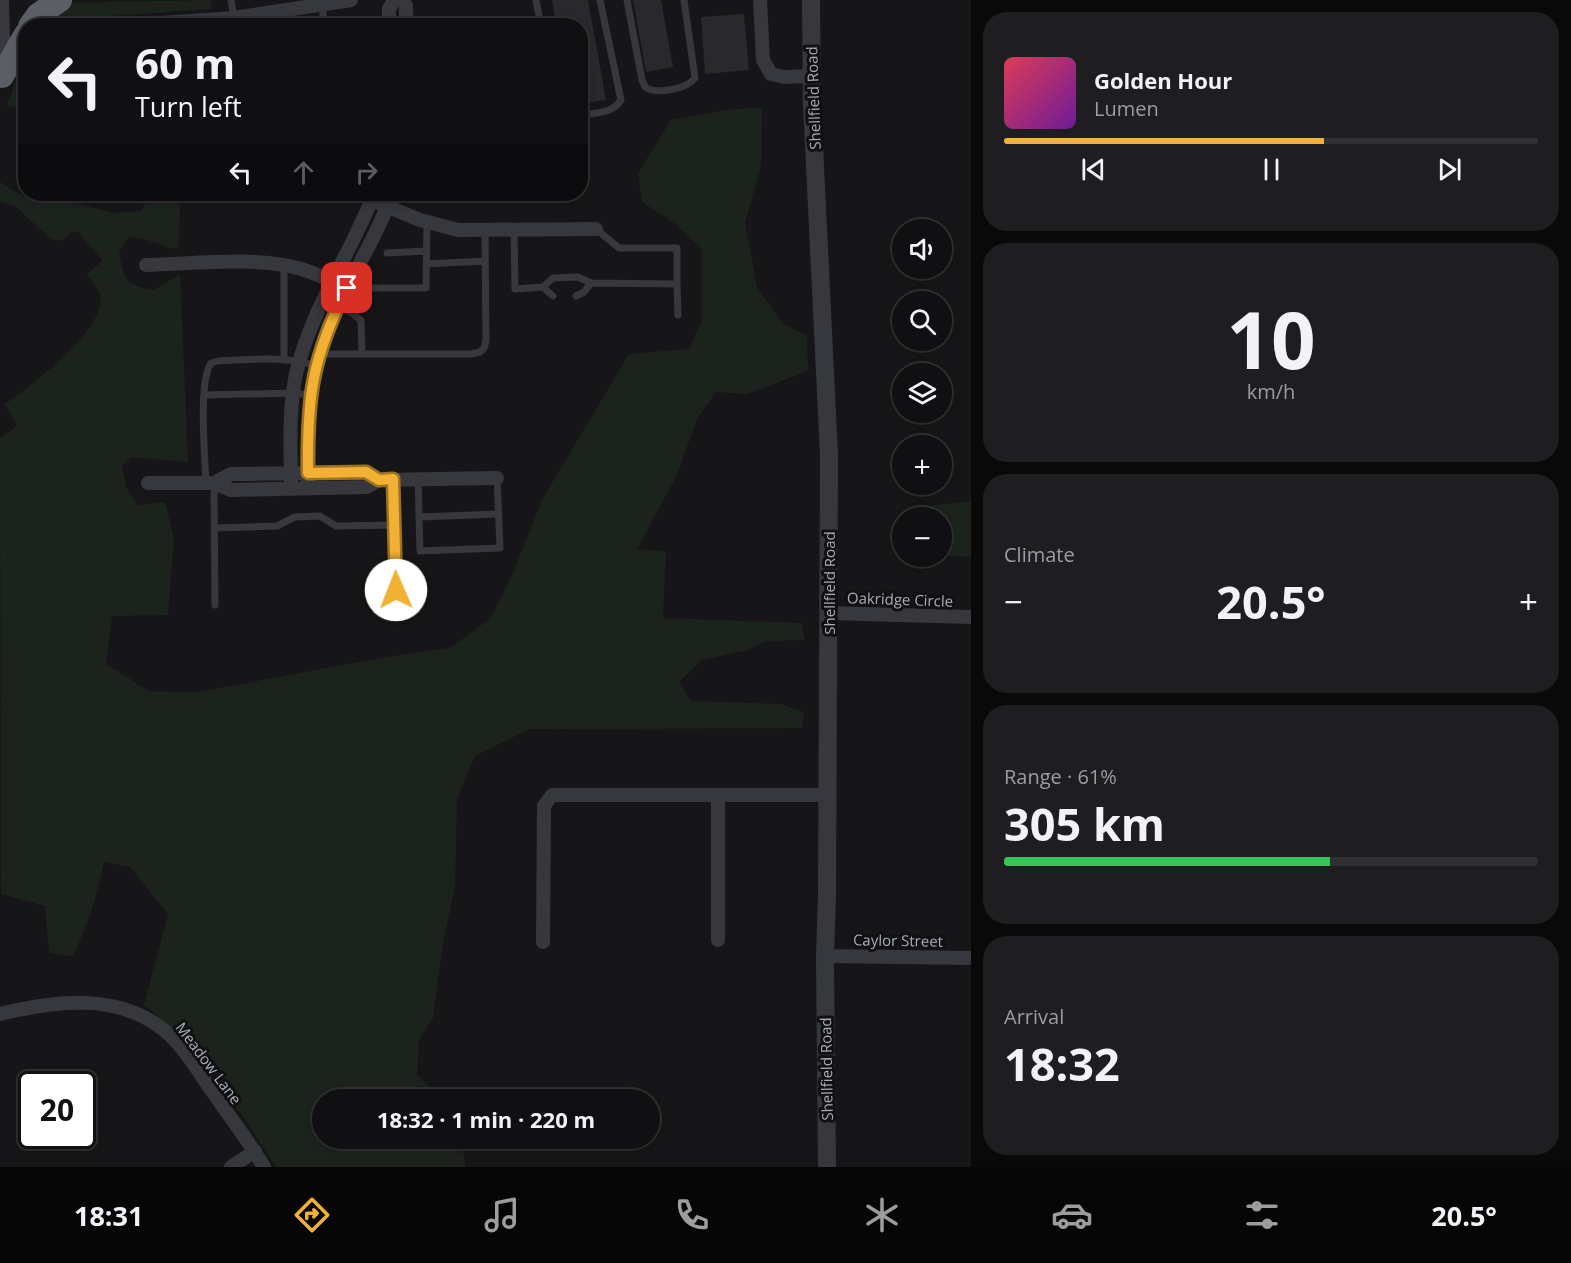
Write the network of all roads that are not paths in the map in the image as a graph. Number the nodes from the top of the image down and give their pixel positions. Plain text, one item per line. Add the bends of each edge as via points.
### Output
1 (0, 0) edge
2 (60, 0) edge
3 (231, 0) edge
4 (351, 0) edge
5 (394, 0) edge
6 (403, 0) edge
7 (536, 0) edge
8 (600, 0) edge
9 (627, 0) edge
10 (684, 0) edge
11 (760, 0) edge
12 (811, 0) edge
13 (323, 4) junction
14 (36, 18) edge
15 (234, 18) joint
16 (323, 18) edge
17 (389, 18) edge
18 (406, 18) edge
19 (539, 18) edge
20 (1, 46) edge
21 (18, 48) edge
22 (812, 76) junction
23 (1, 79) edge
24 (588, 114) edge
25 (371, 201) edge
26 (389, 201) edge
27 (391, 201) edge
28 (427, 222) junction
29 (596, 229) joint
30 (485, 231) junction
31 (514, 231) junction
32 (427, 251) junction
33 (387, 253) dead end
34 (486, 261) junction
35 (426, 264) junction
36 (146, 265) dead end
37 (284, 266) junction
38 (332, 281) junction
39 (591, 283) junction
40 (677, 284) junction
41 (543, 287) junction
42 (347, 288) junction
43 (553, 296) dead end
44 (576, 296) dead end
45 (339, 304) junction
46 (678, 315) dead end
47 (362, 354) junction
48 (284, 360) junction
49 (300, 360) junction
50 (317, 360) junction
51 (293, 393) junction
52 (205, 394) junction
53 (309, 395) junction
54 (291, 473) junction
55 (308, 473) junction
56 (497, 478) joint
57 (418, 479) junction
58 (386, 480) junction
59 (148, 483) dead end
60 (210, 483) junction
61 (308, 488) junction
62 (291, 489) junction
63 (499, 514) junction
64 (419, 517) junction
65 (394, 525) junction
66 (215, 528) junction
67 (396, 590) dead end
68 (215, 605) dead end
69 (828, 613) junction
70 (971, 617) edge
71 (718, 795) junction
72 (827, 795) junction
73 (718, 940) dead end
74 (543, 942) dead end
75 (825, 956) junction
76 (971, 958) edge
77 (0, 1014) edge
78 (255, 1151) junction
79 (231, 1167) edge
80 (264, 1167) edge
81 (828, 1167) edge

1 - 20 street
2 - 14 highway
3 - 15 lane
4 - 13 street
5 - 17 street
6 - 18 street
7 - 19 lane
8 - 24 lane via 621,100 616,108
9 - 10 lane via 642,80 645,87 656,91 688,85 695,78
11 - 22 street via 763,60 771,74
12 - 22 street, Shellfield Road
13 - 15 street
13 - 16 lane
20 - 23 street
21 - 23 highway
22 - 69 street, Shellfield Road via 828,454
25 - 38 street
26 - 42 street
27 - 28 street
28 - 30 street via 458,230
28 - 32 lane
29 - 31 street
29 - 40 lane via 619,248 677,248
30 - 31 street
30 - 34 lane
31 - 41 lane via 515,289
32 - 33 lane
32 - 35 lane
34 - 35 lane
34 - 47 lane via 486,341 480,352
35 - 42 lane via 426,288
36 - 37 street
37 - 38 street
37 - 48 lane
38 - 42 street
38 - 49 street via 314,317
39 - 40 lane
39 - 41 lane via 579,277 553,278
39 - 44 lane
40 - 46 lane
41 - 43 lane
42 - 45 street
45 - 47 lane via 361,320
45 - 50 street
47 - 50 lane
48 - 49 lane
48 - 52 lane via 211,363
49 - 50 lane
49 - 51 street
50 - 53 street
51 - 52 lane
51 - 53 lane
51 - 54 street
52 - 60 lane
53 - 55 street
54 - 55 street
54 - 60 street via 231,474
54 - 62 street
55 - 58 street via 366,472
55 - 61 street
56 - 57 street
56 - 63 lane
57 - 58 street
57 - 64 lane
58 - 61 street via 367,488
58 - 65 lane
59 - 60 street
60 - 62 street via 231,490
60 - 66 lane
61 - 62 street
63 - 64 lane
63 - 64 lane via 500,548 420,550
65 - 66 lane via 336,526 320,516 295,517 277,526
65 - 67 lane
66 - 68 lane
69 - 70 street, Oakridge Circle
69 - 72 street, Shellfield Road
71 - 72 street
71 - 73 street
71 - 74 street via 552,795 544,806
72 - 75 street, Shellfield Road
75 - 76 street, Caylor Street
75 - 81 street, Shellfield Road
77 - 78 street, Meadow Lane via 54,1003 83,1002 140,1015 165,1030
78 - 79 street
78 - 80 street, Meadow Lane

